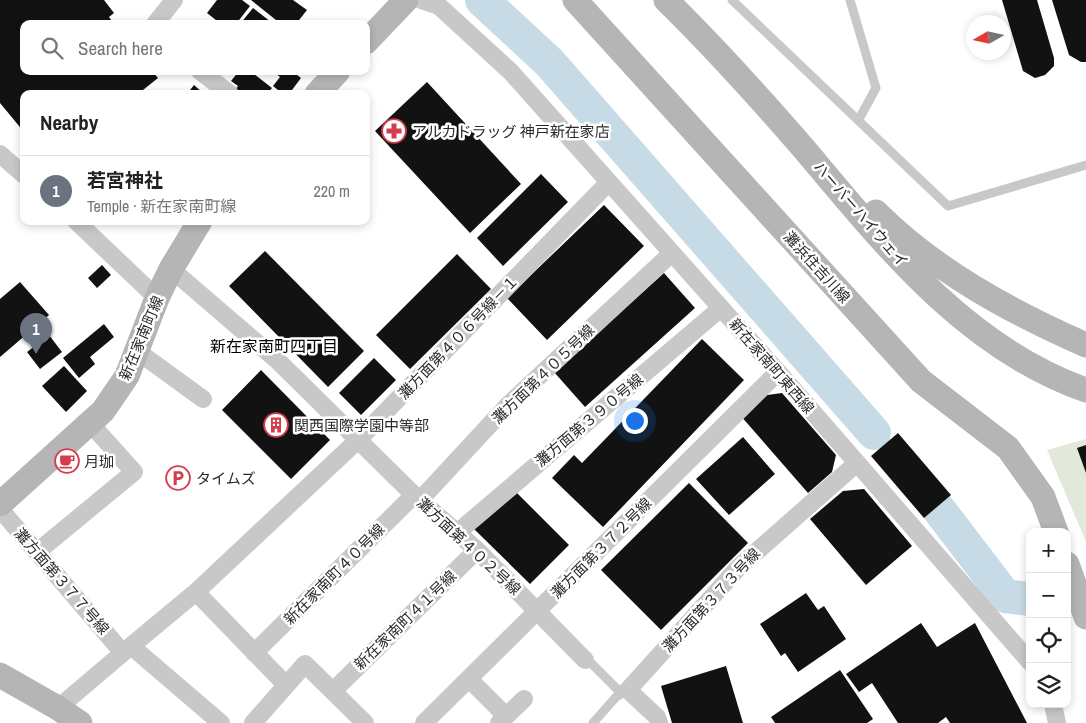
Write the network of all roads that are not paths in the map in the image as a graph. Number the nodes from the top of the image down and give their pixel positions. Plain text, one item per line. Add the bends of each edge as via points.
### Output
1 (174, 0) edge
2 (406, 0) edge
3 (421, 0) edge
4 (575, 0) edge
5 (666, 0) edge
6 (682, 0) edge
7 (732, 0) edge
8 (850, 0) edge
9 (158, 20) edge
10 (370, 38) edge
11 (205, 75) edge
12 (334, 75) edge
13 (225, 90) edge
14 (321, 90) edge
15 (859, 119) junction
16 (0, 154) edge
17 (1086, 165) edge
18 (20, 172) edge
19 (609, 182) junction
20 (80, 225) edge
21 (198, 225) edge
22 (672, 253) junction
23 (171, 269) junction
24 (157, 298) junction
25 (720, 308) junction
26 (1086, 345) edge
27 (137, 351) junction
28 (778, 372) junction
29 (1086, 390) edge
30 (203, 398) dead end
31 (90, 423) junction
32 (358, 440) junction
33 (857, 463) junction
34 (417, 497) junction
35 (0, 504) edge
36 (0, 510) edge
37 (1055, 528) edge
38 (458, 532) junction
39 (477, 550) junction
40 (38, 552) junction
41 (1070, 573) edge
42 (196, 592) junction
43 (538, 611) junction
44 (1086, 616) edge
45 (127, 649) junction
46 (254, 653) junction
47 (1026, 657) edge
48 (585, 660) joint
49 (0, 675) edge
50 (469, 679) junction
51 (286, 685) junction
52 (628, 690) junction
53 (333, 691) junction
54 (524, 699) dead end
55 (58, 708) junction
56 (1054, 708) edge
57 (502, 720) edge
58 (80, 723) edge
59 (221, 723) edge
60 (253, 723) edge
61 (365, 723) edge
62 (425, 723) edge
63 (593, 723) edge
64 (659, 723) edge
65 (1057, 723) edge

1 - 9 street
2 - 10 street
3 - 19 street, 新在家南町東西線 via 440,6 511,72
4 - 37 street, 灘浜住吉川線 via 921,381 1008,448 1043,497
5 - 29 street, ハーバーハイウェイ via 706,39 859,214 937,297 1006,351 1042,372
6 - 26 street, ハーバーハイウェイ via 716,32 849,186 921,252 1012,310
7 - 15 lane
8 - 15 lane via 876,88
11 - 13 street
12 - 14 street
15 - 17 lane via 948,206
16 - 18 street
19 - 22 street, 新在家南町東西線
19 - 32 street, 灘方面第４０６号線－１
20 - 24 street
21 - 23 street, 新在家南町線
22 - 25 street, 新在家南町東西線
22 - 34 street, 灘方面第４０５号線 via 508,405
23 - 24 street, 新在家南町線
23 - 32 street, 灘方面第４０２号線 via 279,362
24 - 27 street, 新在家南町線
25 - 28 street, 新在家南町東西線
25 - 38 street, 灘方面第３９０号線
27 - 30 street
27 - 31 street, 新在家南町線 via 127,376 103,411
28 - 33 street, 新在家南町東西線
28 - 43 street, 灘方面第３７２号線
31 - 35 street, 新在家南町線
31 - 40 street via 134,472
32 - 34 street, 灘方面第４０２号線
32 - 42 street, 灘方面第４０６号線－１
33 - 47 street, 新在家南町東西線
33 - 52 street, 灘方面第３７３号線 via 739,567
34 - 38 street, 灘方面第４０２号線
34 - 46 street, 新在家南町４０号線
36 - 40 street, 灘方面第３７７号線
38 - 39 street, 灘方面第４０２号線
39 - 43 street, 灘方面第４０２号線
39 - 53 street, 新在家南町４１号線
40 - 45 street, 灘方面第３７７号線
41 - 44 street
42 - 45 street, 灘方面第４０６号線－１
42 - 46 street
43 - 48 street, 灘方面第４０２号線
43 - 50 street, 灘方面第３７２号線
45 - 55 street, 灘方面第４０６号線－１
45 - 59 street, 灘方面第３７７号線
46 - 51 street
48 - 52 lane, 灘方面第４０２号線 via 617,689
49 - 55 street
50 - 57 street
50 - 62 street, 灘方面第３７２号線
51 - 53 street via 305,664
51 - 60 street
52 - 63 lane, 灘方面第３７３号線 via 616,697
52 - 64 street, 灘方面第４０２号線 via 657,717
53 - 61 street
54 - 57 street
55 - 58 street
56 - 65 street

